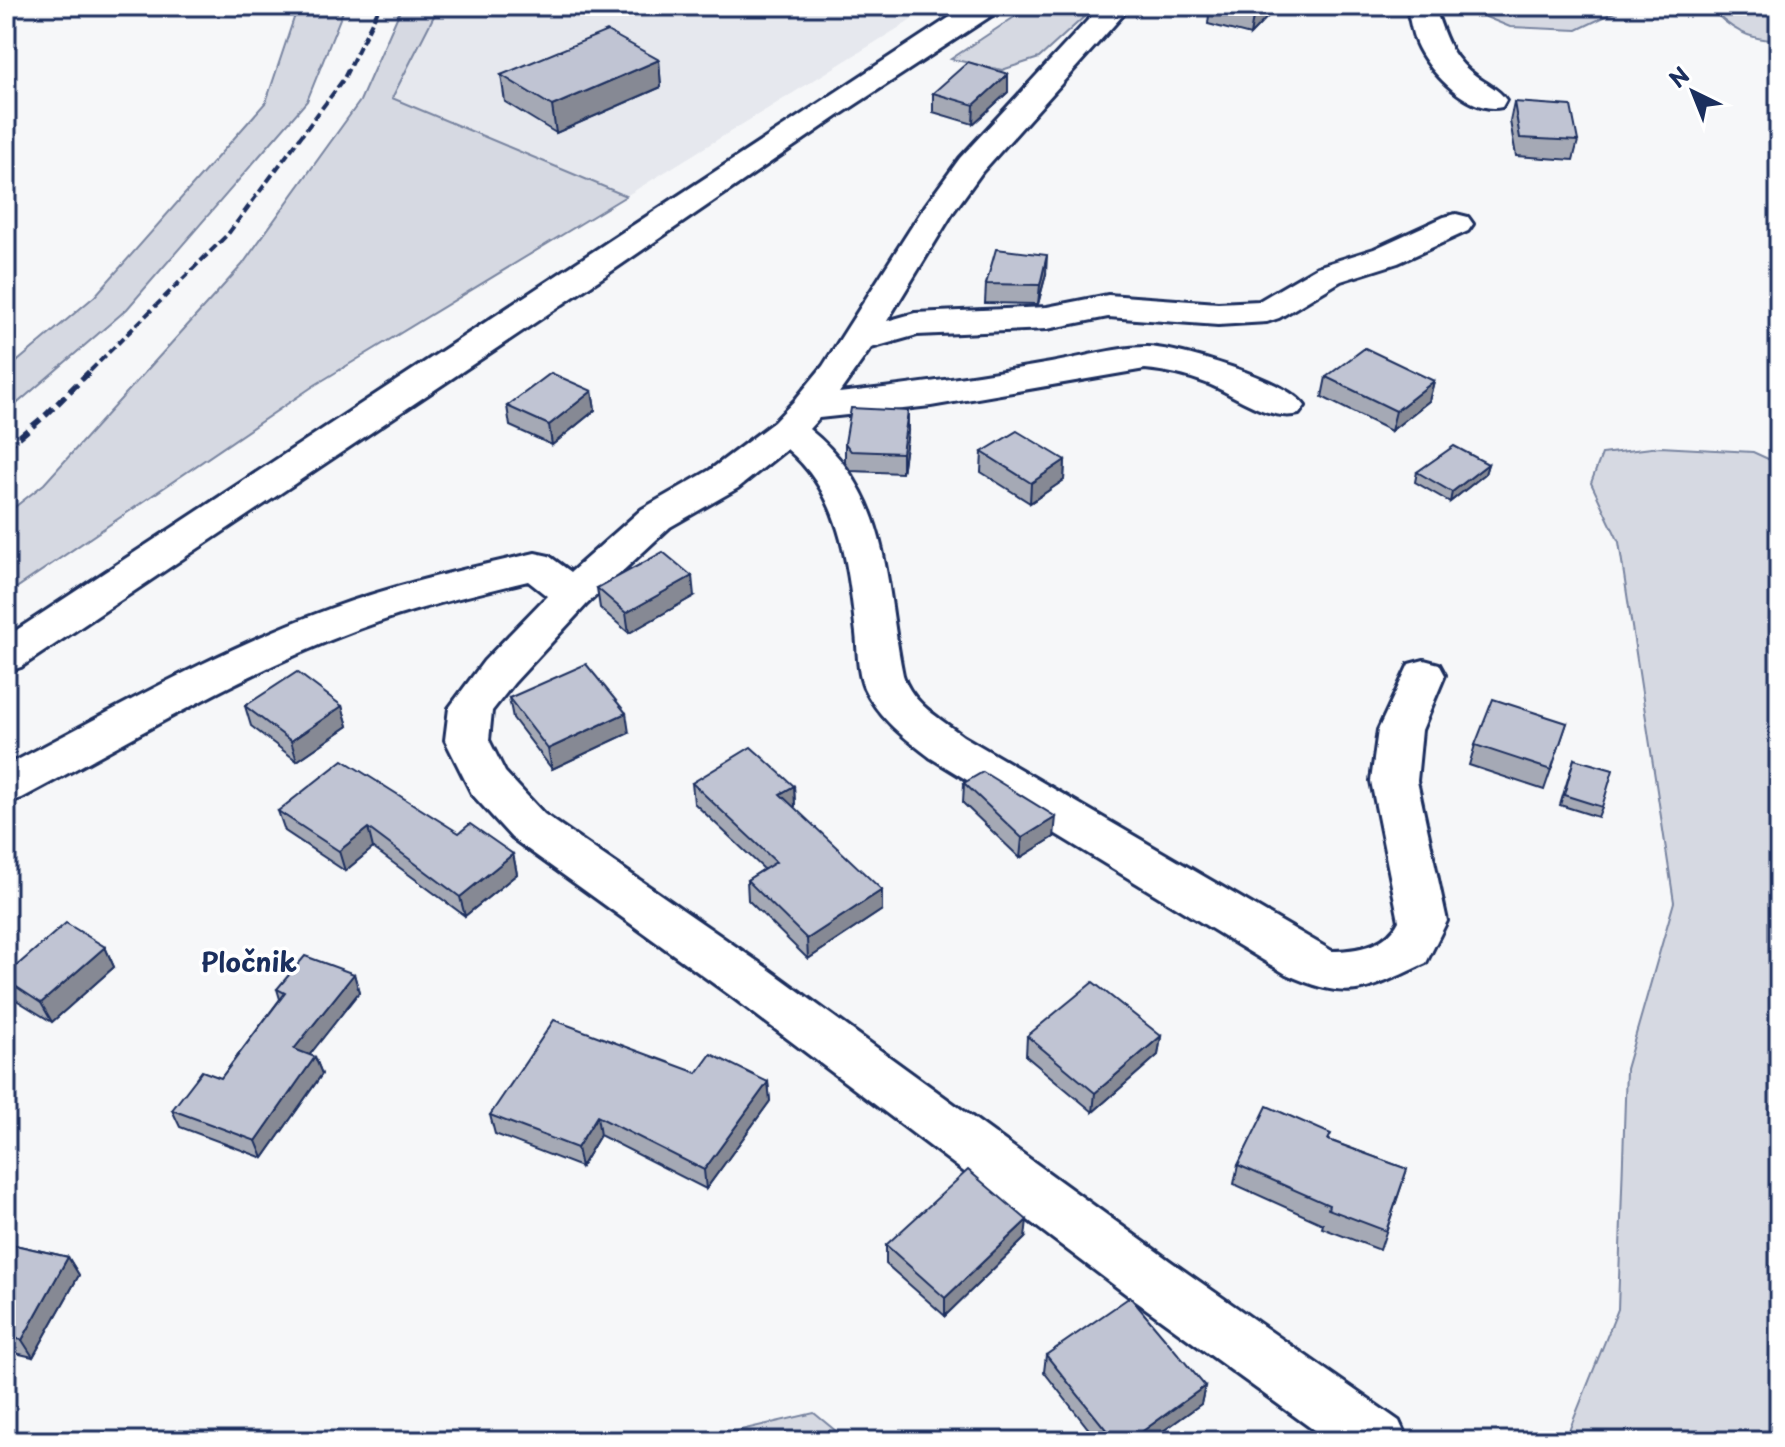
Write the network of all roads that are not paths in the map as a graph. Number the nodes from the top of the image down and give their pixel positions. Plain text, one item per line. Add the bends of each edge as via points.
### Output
1 (987, 6) edge
2 (1117, 6) edge
3 (1420, 6) edge
4 (1491, 100) dead end
5 (1456, 224) dead end
6 (858, 340) junction
7 (1286, 406) dead end
8 (798, 419) junction
9 (554, 580) junction
10 (6, 657) edge
11 (1424, 675) dead end
12 (6, 786) edge
13 (1378, 1441) edge

1 - 10 street
2 - 6 street via 971,165
3 - 4 street via 1443,64
5 - 6 street via 1386,256 1329,274 1267,311 1218,314 1108,306 1047,318 915,324
6 - 8 street
7 - 8 street via 1205,368 1145,358
8 - 9 street via 724,479
8 - 11 street via 844,487 858,520 886,687 905,714 947,747 1328,971 1361,971 1409,949 1423,921 1394,781 1400,730
9 - 12 street via 466,581 319,628
9 - 13 street via 471,708 467,740 488,782 528,826

